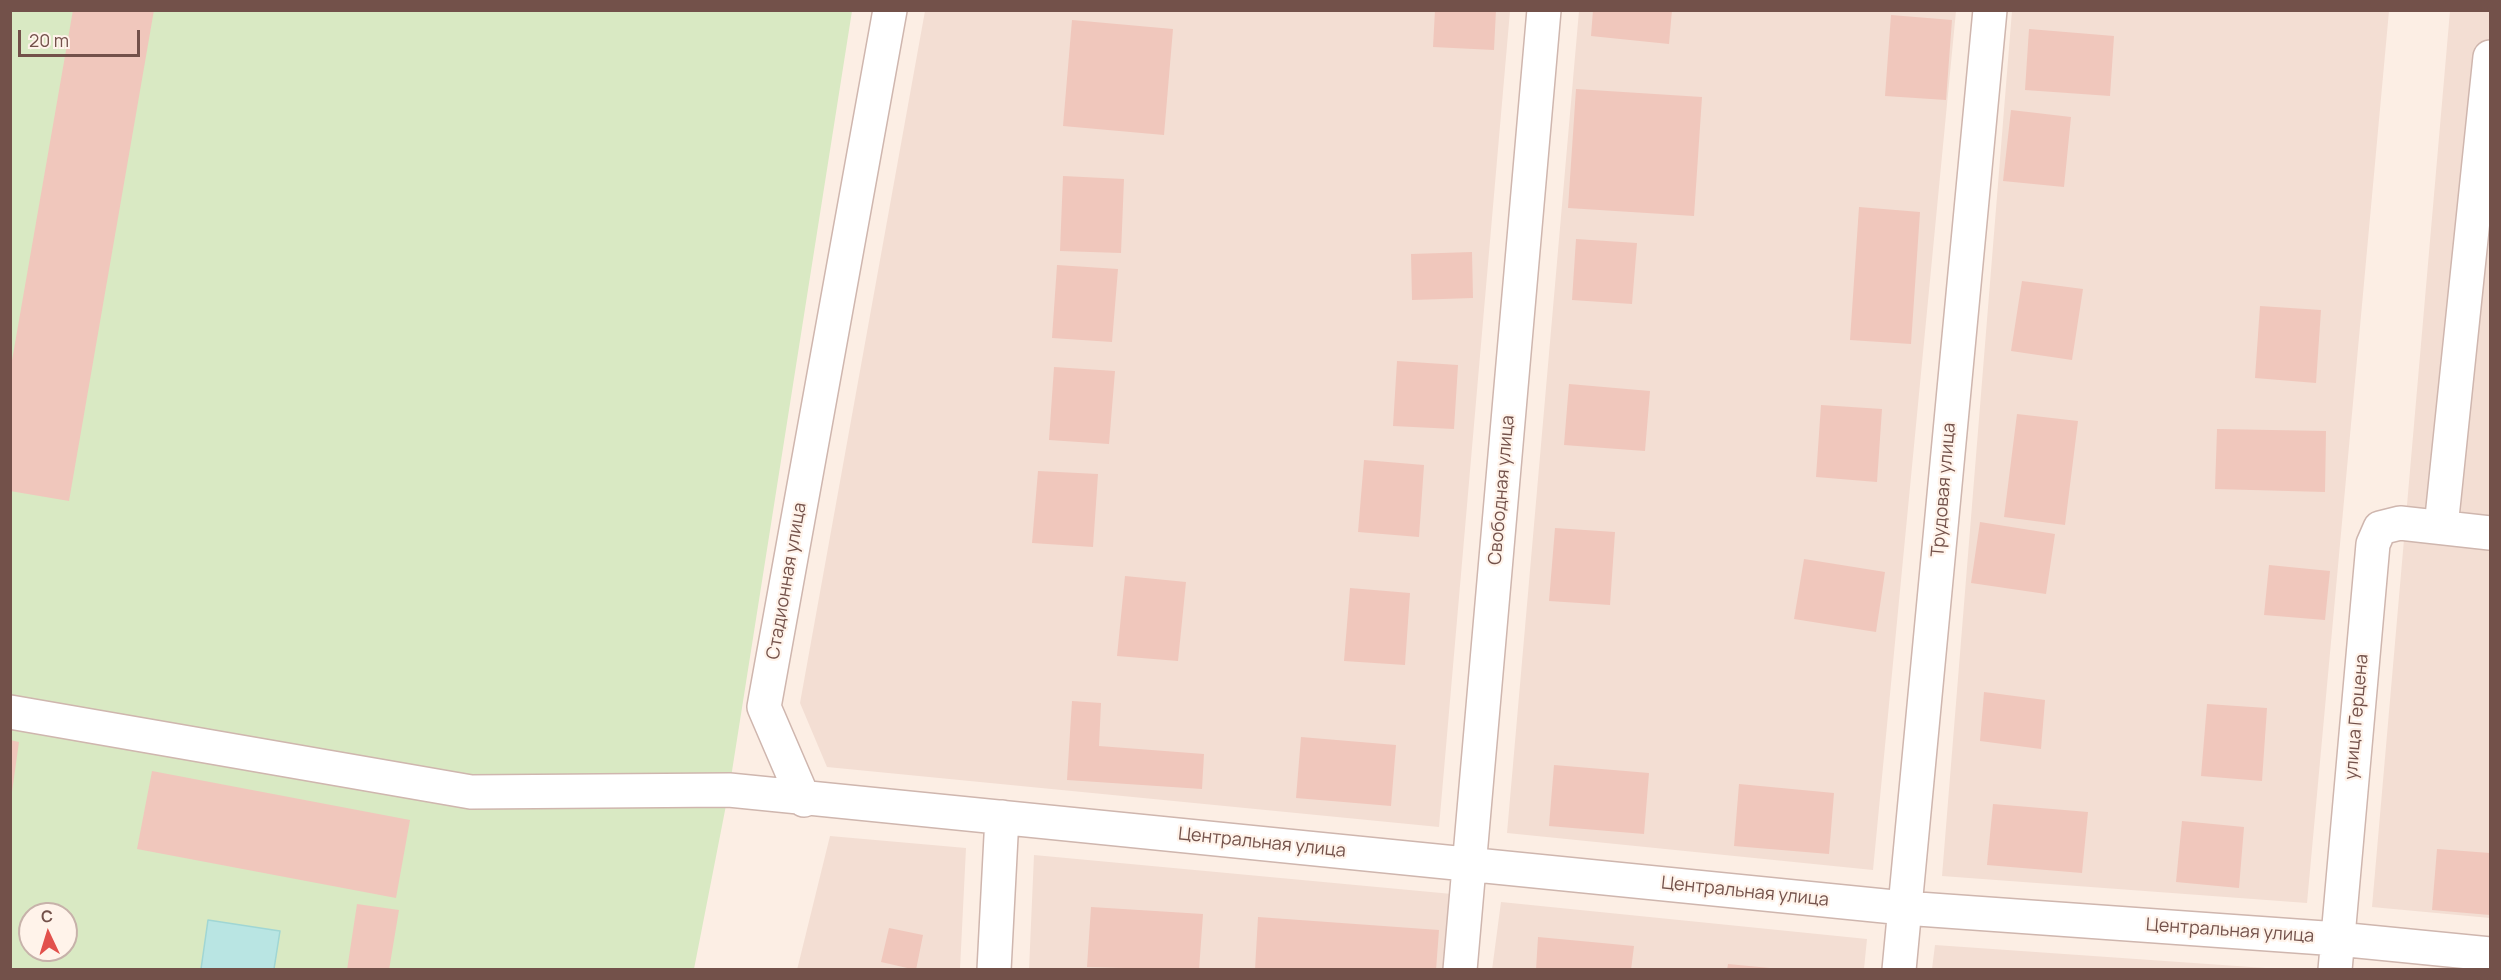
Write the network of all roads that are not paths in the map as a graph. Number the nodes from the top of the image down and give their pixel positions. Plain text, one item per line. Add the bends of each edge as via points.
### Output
1 (890, 10) edge
2 (1544, 10) edge
3 (1990, 10) edge
4 (2490, 57) edge
5 (2441, 527) junction
6 (2490, 533) edge
7 (10, 712) edge
8 (804, 800) junction
9 (1002, 817) junction
10 (1470, 865) junction
11 (1904, 908) junction
12 (2336, 954) edge
13 (2490, 954) edge
14 (994, 969) edge
15 (1460, 969) edge
16 (1899, 969) edge

1 - 8 street, Стадионная улица via 764,706
2 - 10 street, Свободная улица
3 - 11 street, Трудовая улица
4 - 5 street
5 - 6 street, улица Герцена
5 - 12 street, улица Герцена via 2390,525 2380,528 2373,544
7 - 8 street via 471,792 729,790
8 - 9 street
9 - 10 street, Центральная улица
9 - 14 street
10 - 11 street, Центральная улица
10 - 15 street, Свободная улица
11 - 12 street, Центральная улица
11 - 16 street, Трудовая улица
12 - 13 street, Центральная улица

